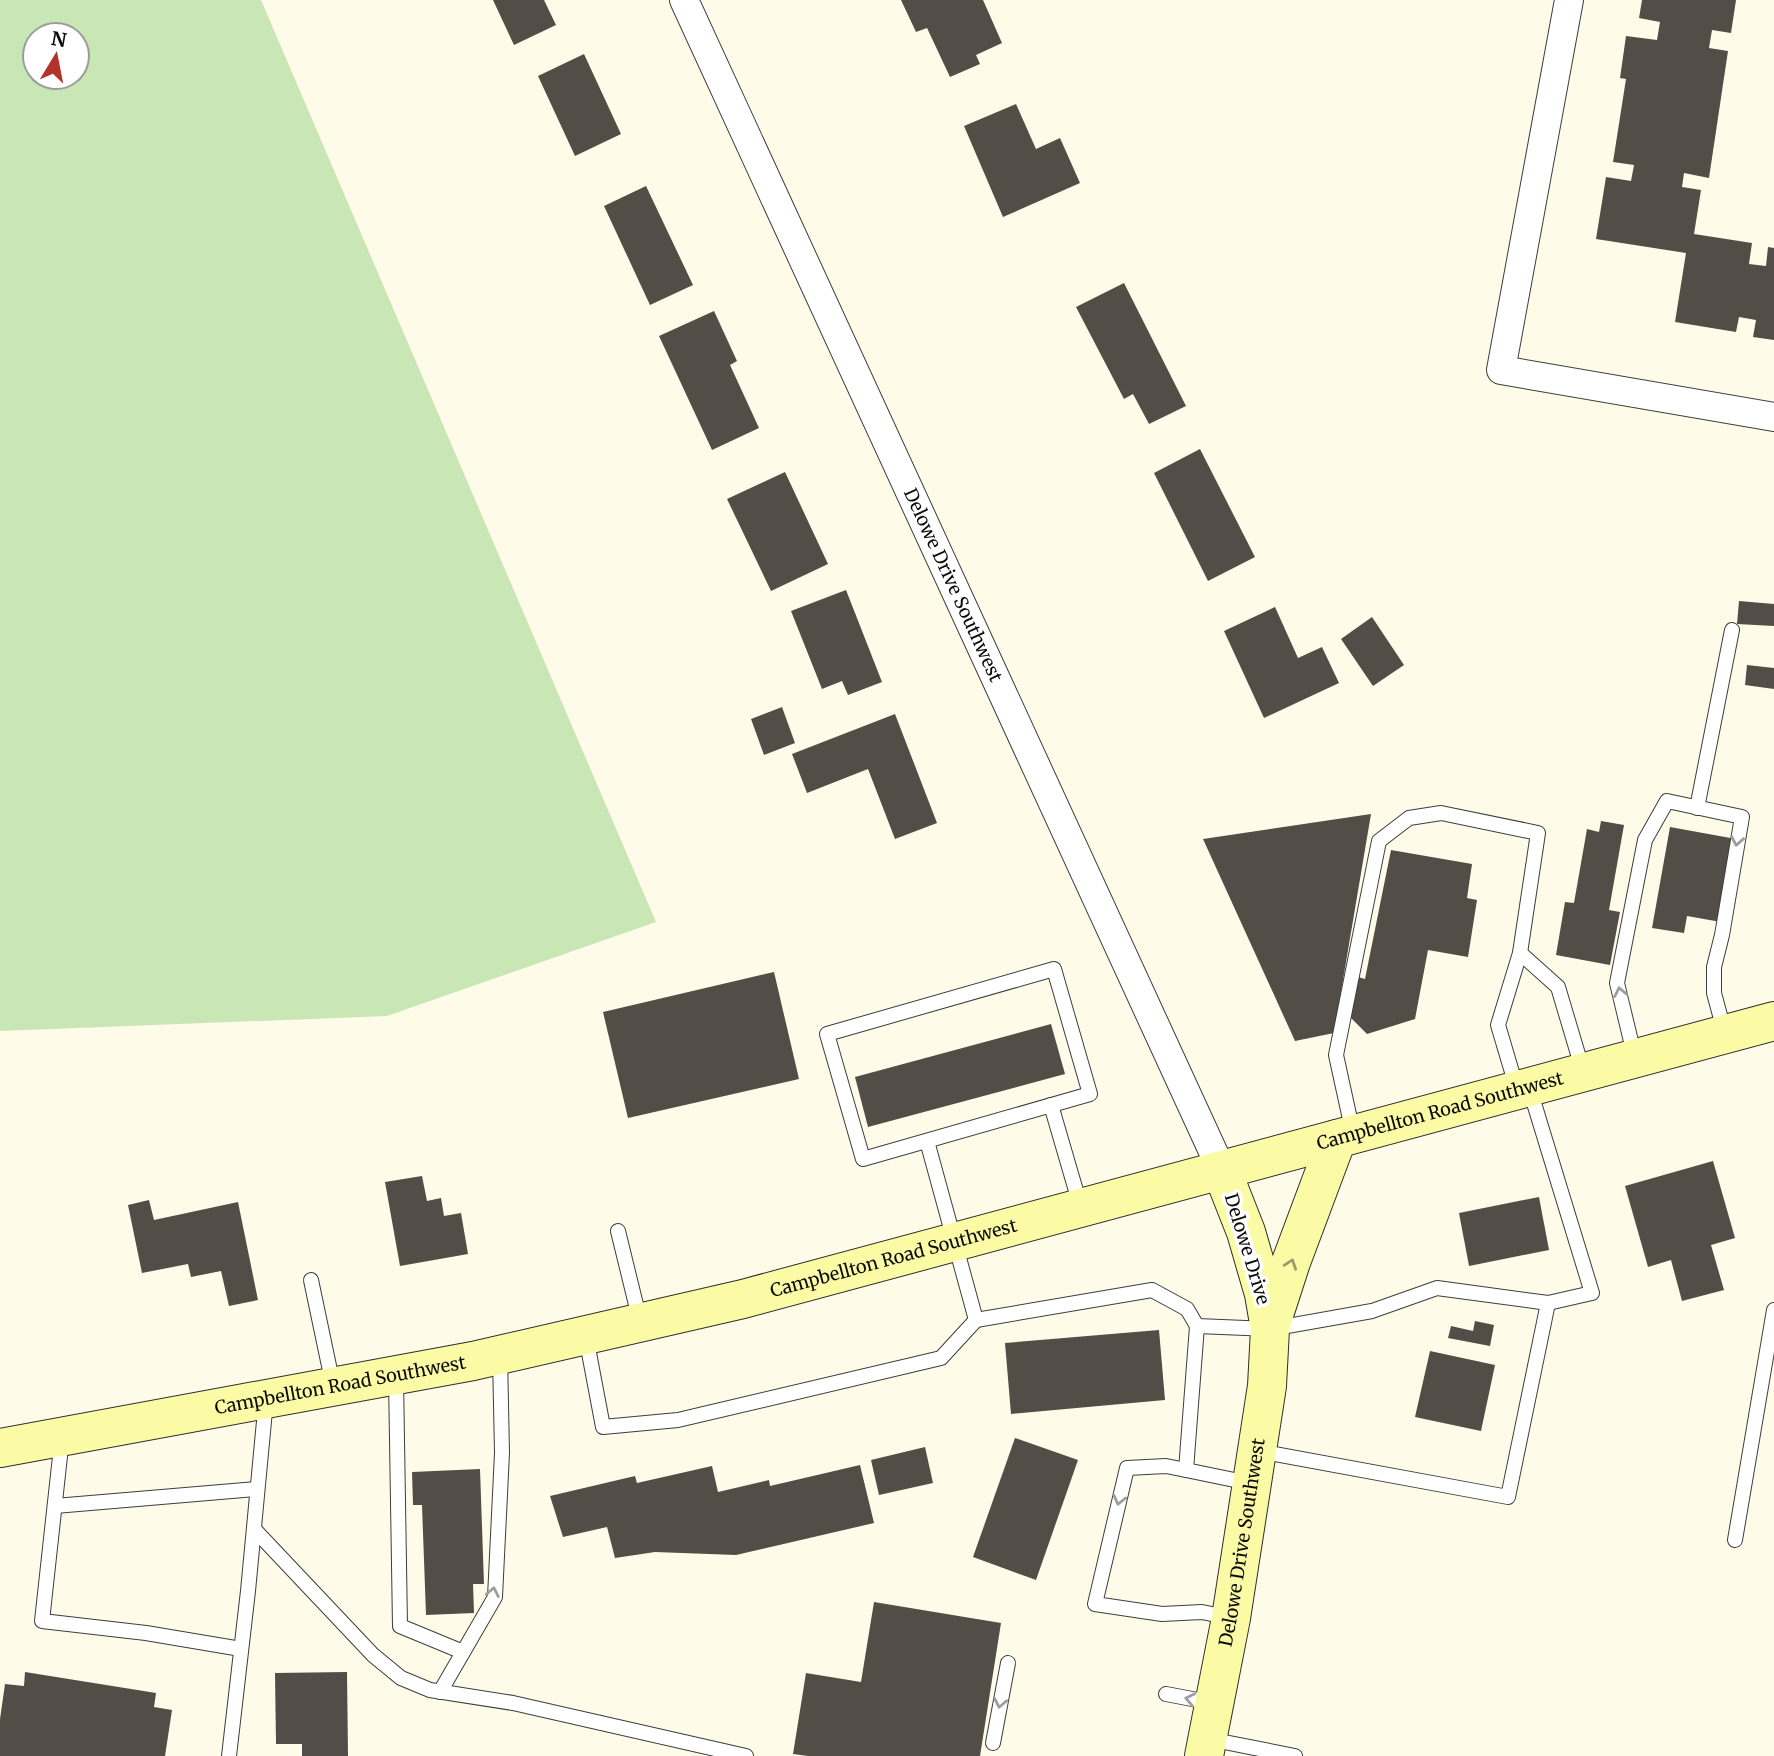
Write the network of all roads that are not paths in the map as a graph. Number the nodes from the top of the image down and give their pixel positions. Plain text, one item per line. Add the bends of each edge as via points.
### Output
1 (684, 0) edge
2 (1569, 0) edge
3 (1774, 417) edge
4 (1732, 630) dead end
5 (1697, 808) junction
6 (1520, 953) junction
7 (1774, 1022) edge
8 (1725, 1034) junction
9 (1635, 1059) junction
10 (1584, 1073) junction
11 (1523, 1089) junction
12 (1051, 1105) junction
13 (1345, 1137) junction
14 (927, 1141) junction
15 (1222, 1171) junction
16 (1081, 1209) junction
17 (618, 1231) dead end
18 (955, 1242) junction
19 (311, 1280) dead end
20 (1548, 1303) junction
21 (1774, 1310) edge
22 (976, 1320) junction
23 (640, 1323) junction
24 (1197, 1326) junction
25 (1270, 1329) junction
26 (586, 1335) junction
27 (500, 1355) junction
28 (396, 1375) junction
29 (333, 1387) junction
30 (266, 1399) junction
31 (62, 1437) junction
32 (0, 1448) edge
33 (1254, 1467) junction
34 (1186, 1470) junction
35 (257, 1489) junction
36 (55, 1506) junction
37 (254, 1529) junction
38 (1735, 1540) dead end
39 (1231, 1618) junction
40 (241, 1649) junction
41 (463, 1652) junction
42 (1008, 1663) dead end
43 (440, 1692) junction
44 (1166, 1694) dead end
45 (1209, 1733) edge
46 (993, 1742) dead end
47 (229, 1756) edge
48 (746, 1756) edge
49 (1295, 1756) edge

1 - 15 street, Delowe Drive Southwest
2 - 3 street via 1501,370
4 - 5 lane
5 -> 8 lane via 1742,817 1714,967 1714,993
9 -> 5 lane via 1617,983 1645,840 1667,802
6 - 10 lane via 1558,987
6 - 11 lane via 1498,1025
6 - 13 lane via 1538,833 1441,813 1409,818 1379,841 1336,1055
7 - 8 main road, Campbellton Road Southwest
8 - 9 main road, Campbellton Road Southwest
9 - 10 main road, Campbellton Road Southwest
10 - 11 main road, Campbellton Road Southwest
11 - 13 main road, Campbellton Road Southwest
11 - 20 lane via 1592,1293
12 - 14 lane
12 - 14 lane via 1090,1094 1054,970 827,1034 863,1159
12 - 16 lane
13 - 15 main road, Campbellton Road Southwest
25 -> 13 main road via 1292,1262
14 - 18 lane
15 - 16 main road, Campbellton Road Southwest
15 - 25 main road, Delowe Drive via 1246,1232
16 - 18 main road, Campbellton Road Southwest
17 - 23 lane
18 - 22 lane
18 - 23 main road, Campbellton Road Southwest
19 - 29 lane
20 - 25 lane via 1437,1288 1372,1311
20 - 33 lane via 1508,1497
21 - 38 lane
22 - 24 lane via 1152,1290 1187,1309
22 - 26 lane via 942,1358 678,1420 603,1427
23 - 26 main road, Campbellton Road Southwest
24 - 25 lane
24 - 34 lane
25 - 33 main road, Delowe Drive Southwest via 1267,1386
26 - 27 main road, Campbellton Road Southwest
27 - 28 main road, Campbellton Road Southwest
41 -> 27 lane via 495,1597 502,1453
28 - 29 main road, Campbellton Road Southwest
28 - 41 lane via 400,1626
29 - 30 main road, Campbellton Road Southwest
30 - 31 main road, Campbellton Road Southwest
30 - 35 lane
31 - 32 main road, Campbellton Road Southwest
31 - 36 lane
33 - 34 lane
33 - 39 main road, Delowe Drive Southwest
34 -> 39 lane via 1127,1468 1095,1604
35 - 36 lane
35 - 37 lane
36 - 40 lane via 42,1620
37 - 40 lane
37 - 43 lane via 373,1656 401,1678
39 - 45 main road, Delowe Drive Southwest
40 - 47 lane
41 - 43 lane
42 -> 46 lane
43 - 48 lane via 513,1703
45 -> 44 lane
45 - 49 lane

